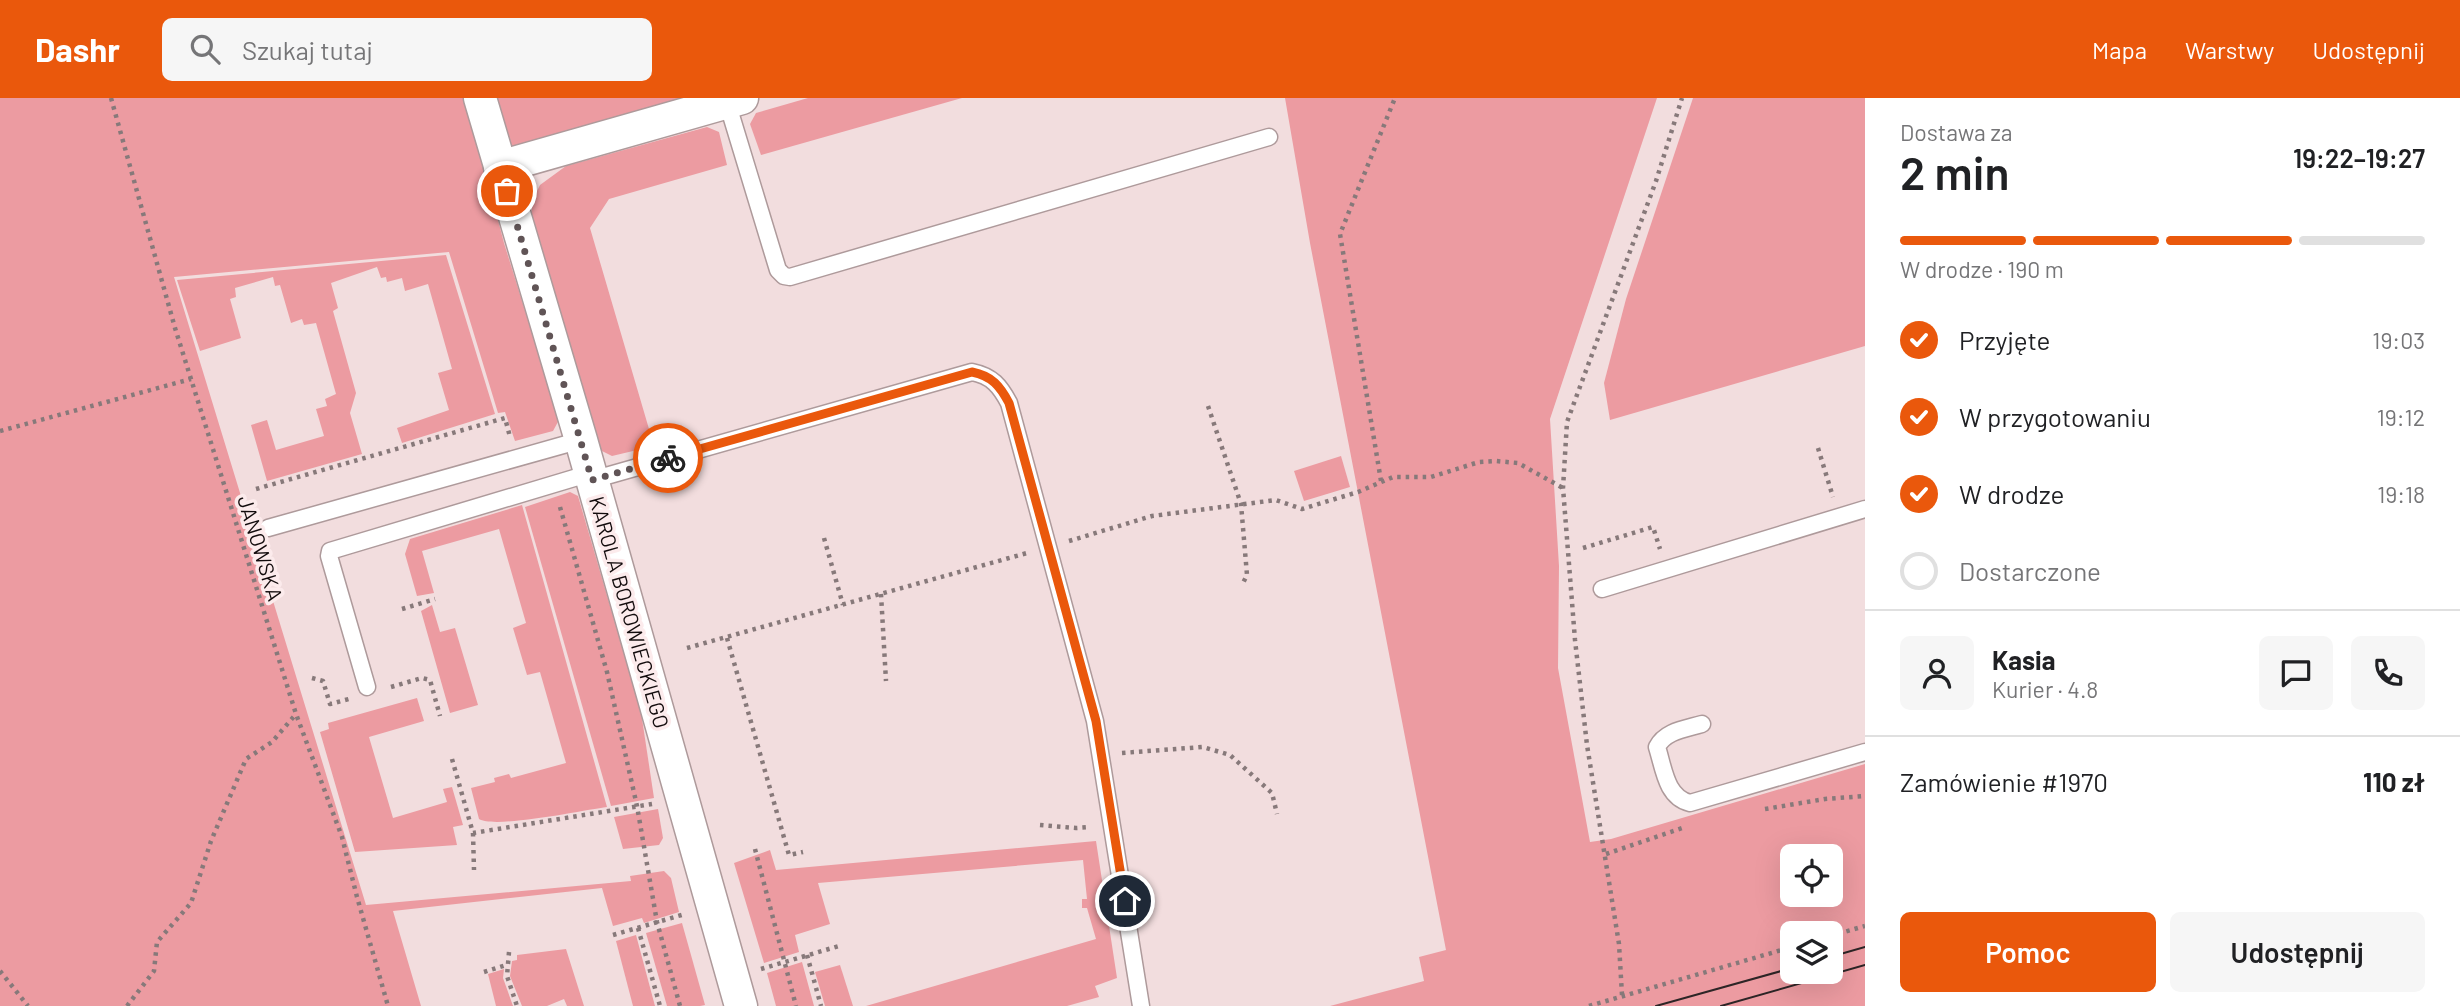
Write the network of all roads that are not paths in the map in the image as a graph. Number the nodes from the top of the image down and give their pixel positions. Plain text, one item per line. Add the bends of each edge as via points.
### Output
1 (480, 98) edge
2 (735, 100) edge
3 (1269, 137) dead end
4 (500, 167) junction
5 (581, 440) junction
6 (592, 476) junction
7 (1865, 509) edge
8 (268, 528) dead end
9 (1602, 589) dead end
10 (367, 687) dead end
11 (1702, 724) dead end
12 (1865, 752) edge
13 (737, 992) edge
14 (1141, 1006) edge

1 - 4 street, KAROLA BOROWIECKIEGO
2 - 3 lane via 778,270 790,277
2 - 4 street
4 - 5 street, KAROLA BOROWIECKIEGO
5 - 6 street, KAROLA BOROWIECKIEGO
5 - 8 lane
6 - 10 lane via 554,483 330,551
6 - 13 street, KAROLA BOROWIECKIEGO
6 - 14 lane via 972,372 986,375 1001,387 1096,721
7 - 9 lane
11 - 12 lane via 1669,734 1657,747 1671,793 1680,801 1690,803

